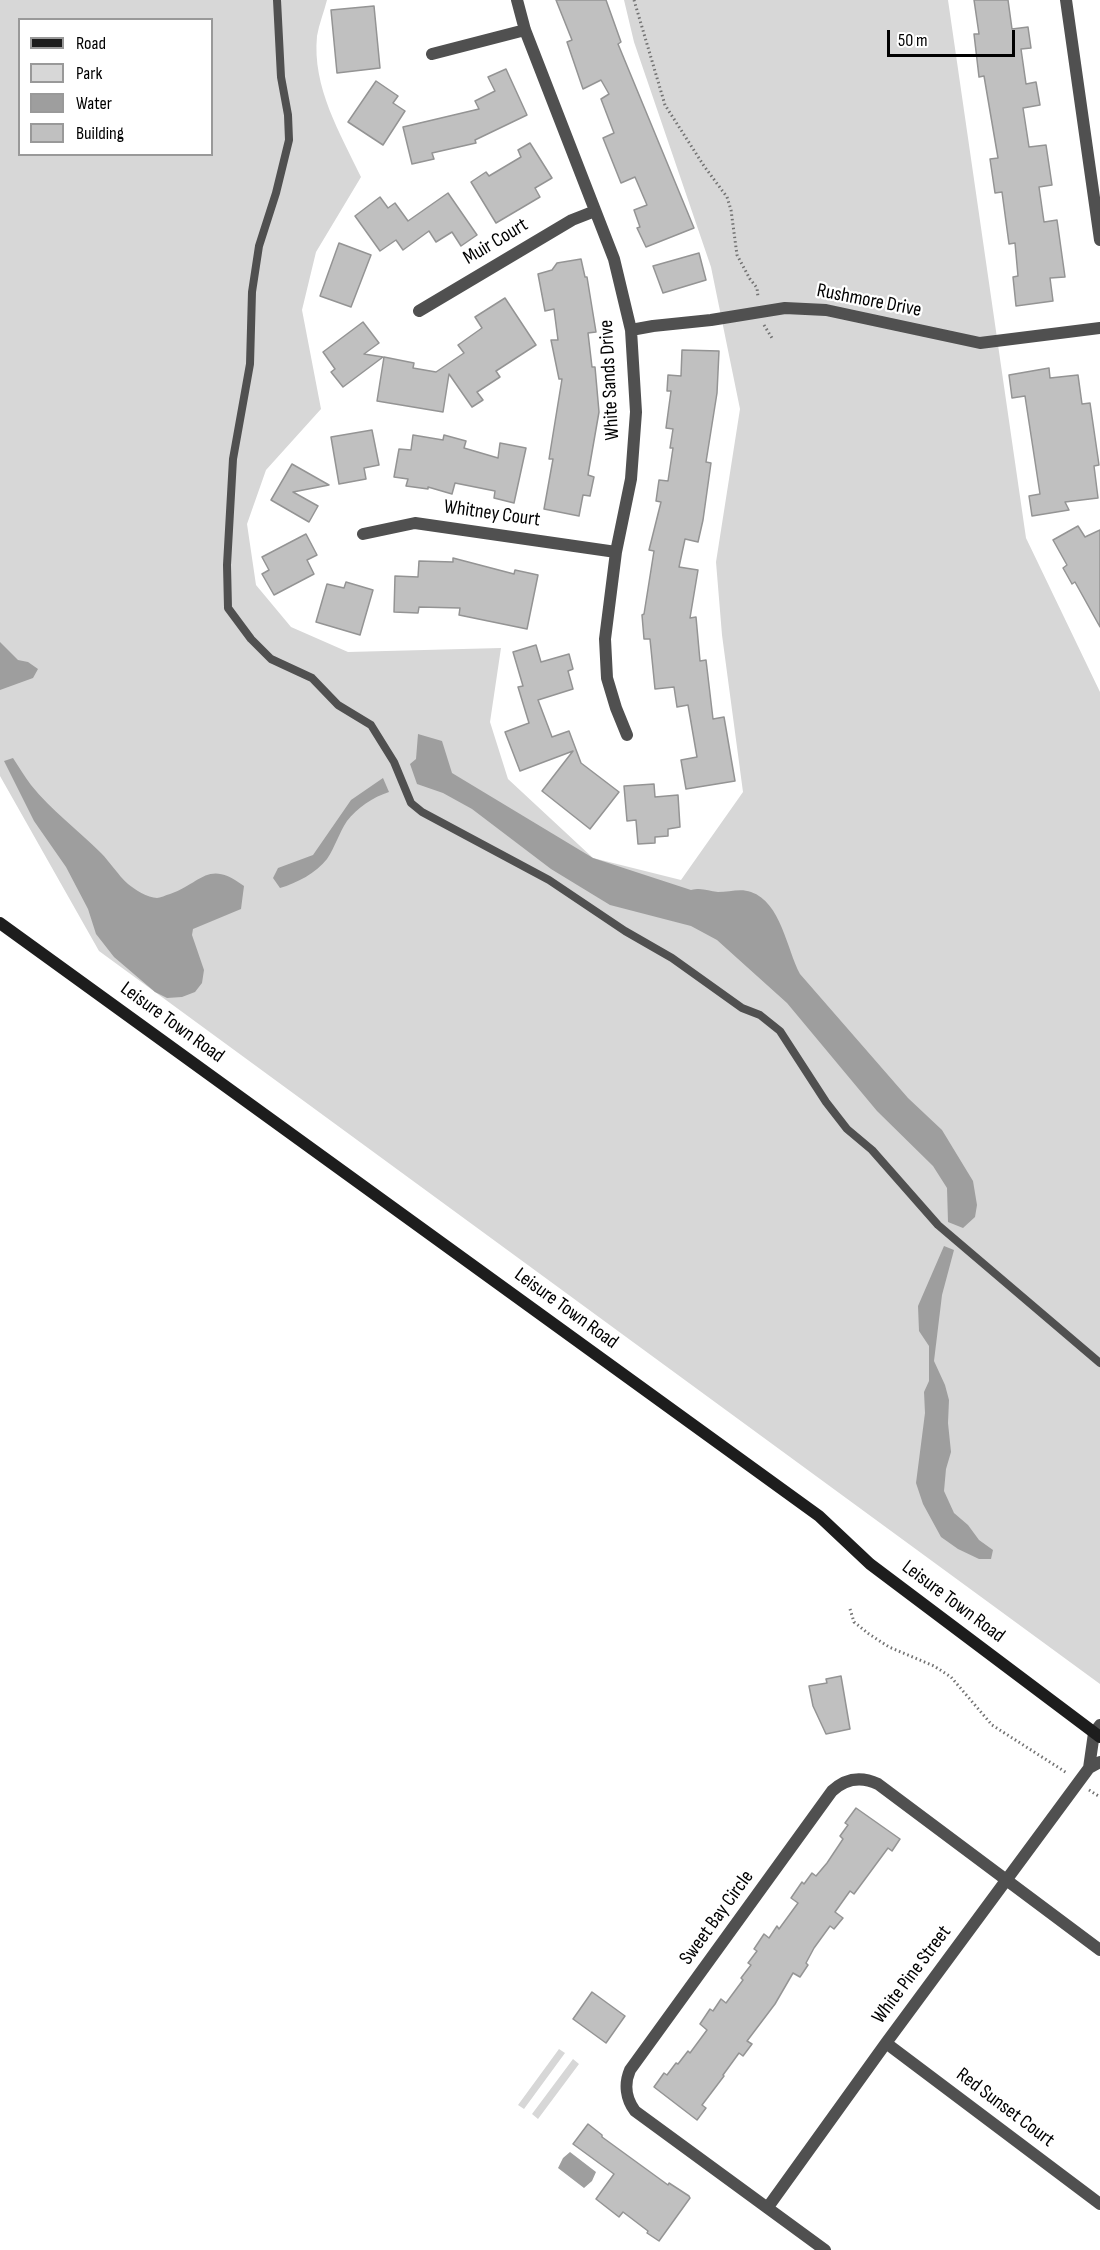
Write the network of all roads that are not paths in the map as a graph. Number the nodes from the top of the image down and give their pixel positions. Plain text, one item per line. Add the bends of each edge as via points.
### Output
1 (277, 0) edge
2 (517, 0) edge
3 (1066, 0) edge
4 (525, 30) junction
5 (432, 54) dead end
6 (1098, 208) edge
7 (595, 211) junction
8 (1100, 240) edge
9 (419, 311) dead end
10 (1100, 328) edge
11 (631, 330) junction
12 (363, 534) dead end
13 (616, 552) junction
14 (627, 735) dead end
15 (0, 923) edge
16 (1100, 1363) edge
17 (1098, 1732) edge
18 (1095, 1765) edge
19 (1006, 1882) junction
20 (1100, 1950) edge
21 (886, 2043) junction
22 (1100, 2204) edge
23 (768, 2207) junction
24 (825, 2250) edge

1 - 16 lane via 289,140 259,246 252,292 250,364 233,459 228,608 271,659 312,678 338,705 371,725 394,762 411,803 422,812 549,880 780,1031 847,1129 872,1150 938,1225
2 - 4 street, White Sands Drive
3 - 6 street
4 - 5 street
4 - 7 street, White Sands Drive
6 - 8 street
7 - 9 street, Muir Court via 572,220
7 - 11 street, White Sands Drive via 614,259
10 - 11 street, Rushmore Drive via 980,343 826,310 785,308
11 - 13 street, White Sands Drive via 636,412 631,480
12 - 13 street, Whitney Court via 415,523
13 - 14 street, White Sands Drive via 605,639 607,678
15 - 17 main road, Leisure Town Road via 819,1516 870,1564
17 - 18 street
18 - 19 street, White Pine Street
19 - 20 street, Sweet Bay Circle
19 - 21 street, White Pine Street
19 - 23 street, Sweet Bay Circle via 870,1780 845,1781 832,1791 627,2078 628,2097 635,2111
21 - 22 street, Red Sunset Court
21 - 23 street, White Pine Street
23 - 24 street, Sweet Bay Circle

